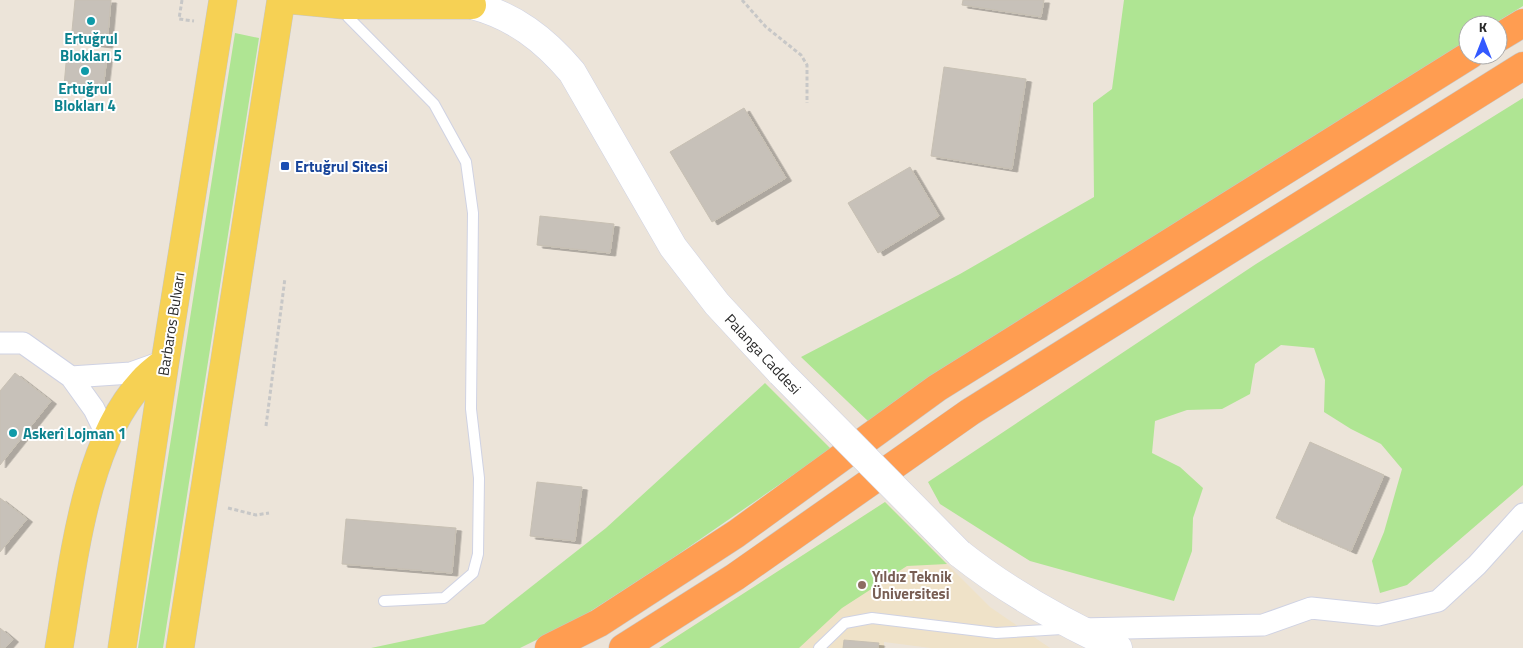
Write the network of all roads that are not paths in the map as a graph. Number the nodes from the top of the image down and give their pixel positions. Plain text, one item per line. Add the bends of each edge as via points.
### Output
1 (223, 0) edge
2 (281, 0) edge
3 (292, 0) edge
4 (466, 2) edge
5 (344, 5) junction
6 (1458, 62) edge
7 (1523, 66) edge
8 (0, 342) edge
9 (165, 362) junction
10 (71, 377) junction
11 (108, 438) junction
12 (1523, 514) edge
13 (384, 601) dead end
14 (1077, 629) junction
15 (59, 648) edge
16 (122, 648) edge
17 (180, 648) edge
18 (549, 648) edge
19 (623, 648) edge
20 (819, 648) edge
21 (1118, 648) edge

1 - 9 main road, Barbaros Bulvarı
2 - 17 main road
3 - 5 main road
4 - 5 main road
4 - 14 main road, Palanga Caddesi, bridge via 517,21 552,48 572,72 673,247 717,304 781,373 959,553 995,580
5 - 13 lane via 348,17 434,104 466,162 473,212 471,409 480,478 478,554 473,573 444,598
6 - 18 highway via 936,388 728,539 599,622
7 - 19 highway via 1040,366 735,577
8 - 10 street via 23,343
9 - 10 street via 130,373
9 - 11 main road via 142,382 120,411
9 - 16 main road, Barbaros Bulvarı
10 - 11 street via 94,409
11 - 15 main road via 78,533
12 - 14 street via 1477,565 1438,601 1378,615 1311,608 1263,625
14 - 20 lane via 996,633 872,618 845,623
14 - 21 main road, Palanga Caddesi

